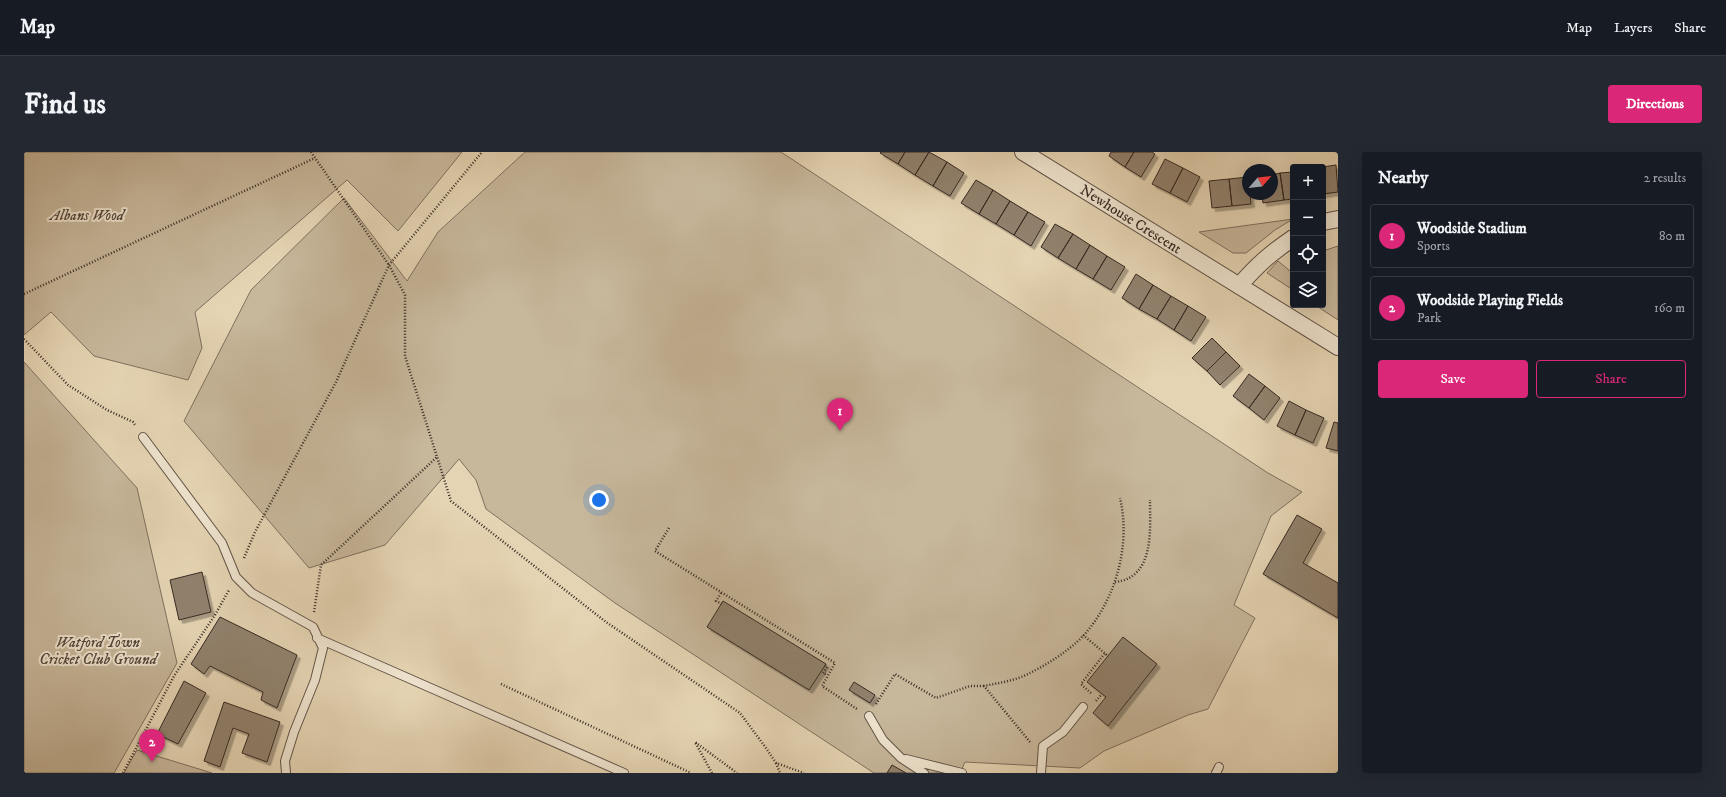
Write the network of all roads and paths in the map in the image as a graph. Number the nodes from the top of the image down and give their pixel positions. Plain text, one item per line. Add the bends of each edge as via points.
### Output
1 (311, 152) edge
2 (482, 152) edge
3 (1023, 152) edge
4 (315, 158) junction
5 (1338, 219) edge
6 (1326, 221) edge
7 (1290, 240) edge
8 (388, 265) junction
9 (1239, 286) junction
10 (24, 294) edge
11 (24, 339) edge
12 (1338, 347) edge
13 (143, 437) joint
14 (437, 457) junction
15 (1120, 498) dead end
16 (1150, 500) dead end
17 (669, 528) dead end
18 (236, 577) junction
19 (1115, 582) junction
20 (721, 593) junction
21 (722, 604) dead end
22 (312, 627) junction
23 (1083, 635) junction
24 (318, 638) junction
25 (825, 665) dead end
26 (827, 675) junction
27 (501, 684) dead end
28 (984, 686) junction
29 (1098, 699) dead end
30 (1082, 707) dead end
31 (869, 716) junction
32 (1043, 752) junction
33 (901, 758) junction
34 (776, 763) junction
35 (123, 773) edge
36 (286, 773) edge
37 (624, 773) edge
38 (691, 773) edge
39 (712, 773) edge
40 (737, 773) edge
41 (780, 773) edge
42 (804, 773) edge
43 (924, 773) edge
44 (962, 773) edge
45 (1041, 773) edge

1 - 4 path
2 - 8 path
3 - 9 street, Newhouse Crescent
4 - 8 path
4 - 10 path
5 - 6 street
7 - 9 street via 1262,261
8 - 14 path via 405,295 404,356
8 - 18 path via 336,382 254,532
9 - 12 street, Newhouse Crescent
11 - 13 path via 68,385 106,410 133,422
13 - 18 lane via 222,543
14 - 22 path via 320,565
14 - 34 path via 451,501 606,622 740,714
15 - 19 path via 1124,514 1123,537
16 - 19 path via 1150,537 1143,564 1135,575 1125,581
17 - 20 path via 655,551
18 - 22 lane via 252,593
18 - 35 path via 215,615 174,676
19 - 23 path via 1100,612
20 - 21 path via 716,601
20 - 26 path via 835,663
22 - 24 lane
23 - 28 path via 1066,651 1024,675
23 - 29 path via 1107,654 1081,684
24 - 36 lane via 323,648 315,680 285,761
24 - 37 lane
25 - 26 path via 827,667 823,673
26 - 31 path via 822,686
27 - 38 path
28 - 31 path via 970,686 936,698 895,674
28 - 32 path via 1028,741
30 - 32 lane via 1063,732 1043,746
31 - 33 lane via 883,740
32 - 45 lane
33 - 43 lane
33 - 44 lane
34 - 41 path
34 - 42 path
39 - 40 path via 695,742

